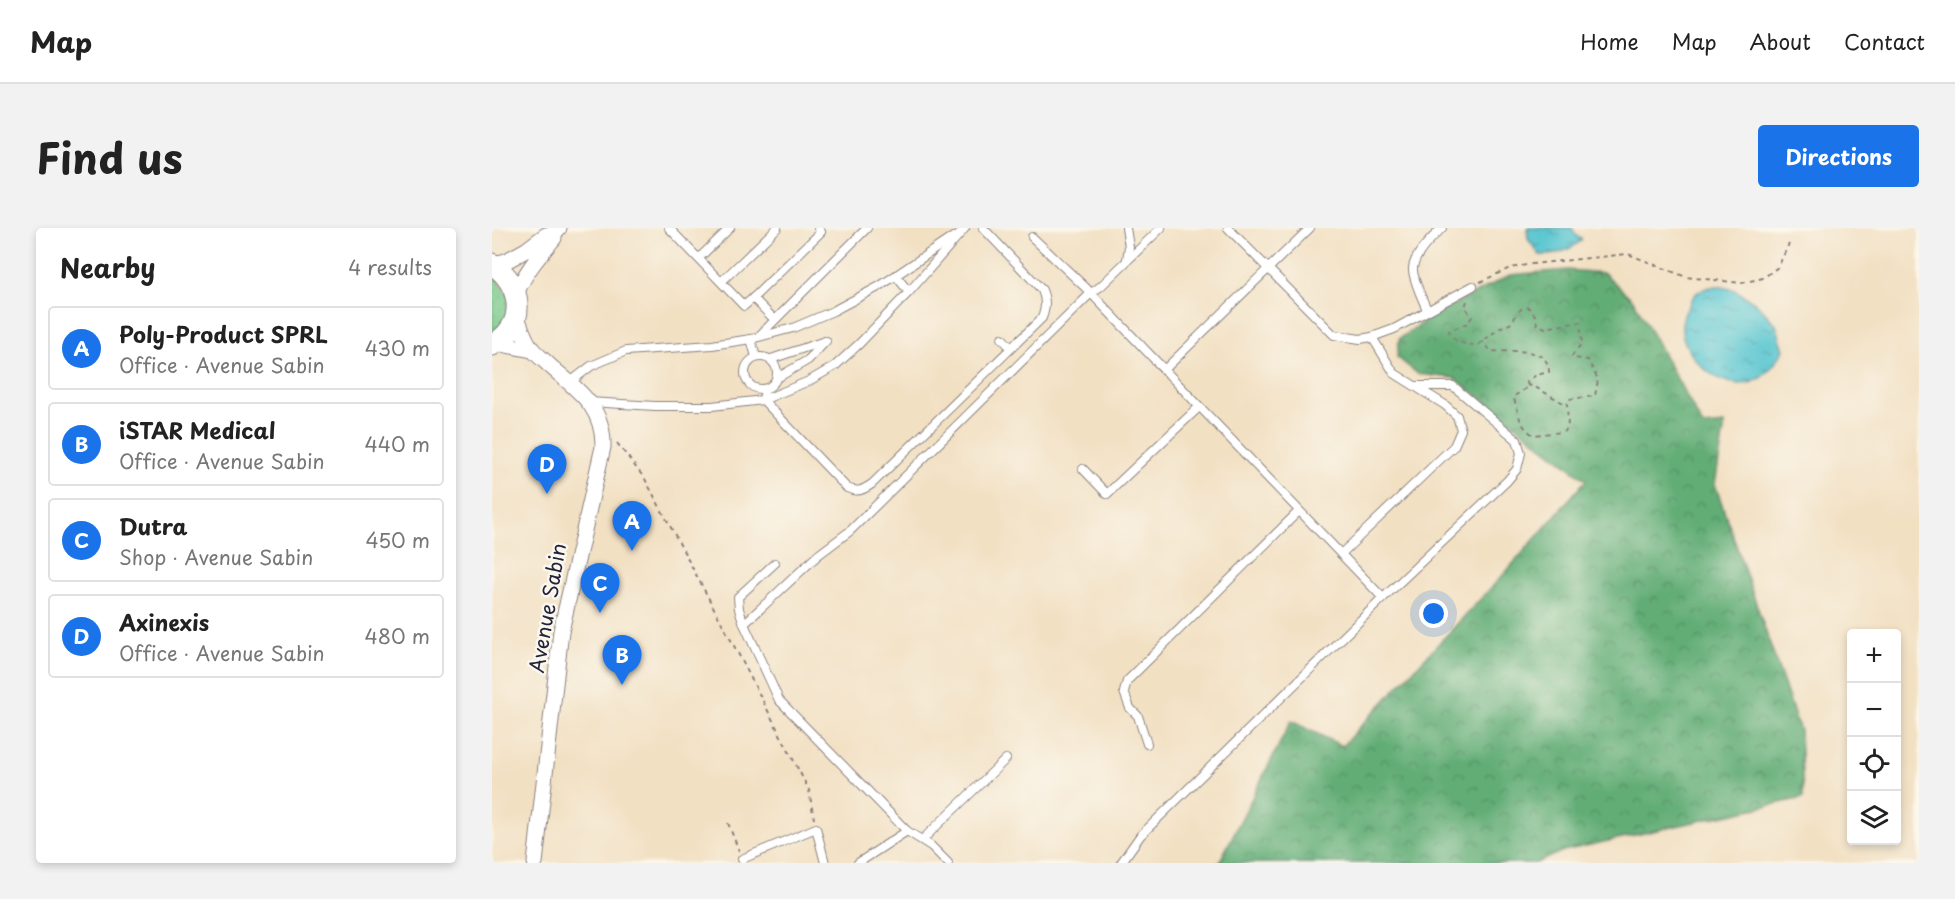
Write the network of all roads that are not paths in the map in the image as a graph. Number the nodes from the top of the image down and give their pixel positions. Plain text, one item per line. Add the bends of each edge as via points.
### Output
1 (669, 228) edge
2 (683, 228) edge
3 (730, 228) edge
4 (777, 228) edge
5 (818, 228) edge
6 (867, 228) edge
7 (983, 228) edge
8 (1125, 228) edge
9 (1161, 228) edge
10 (1228, 228) edge
11 (1310, 228) edge
12 (1442, 228) edge
13 (963, 229) edge
14 (557, 230) edge
15 (676, 235) junction
16 (1032, 237) dead end
17 (699, 258) junction
18 (1127, 259) junction
19 (492, 264) edge
20 (1268, 269) junction
21 (896, 276) junction
22 (722, 281) junction
23 (1473, 286) road end
24 (909, 292) junction
25 (516, 294) junction
26 (1090, 294) junction
27 (753, 298) junction
28 (1427, 310) junction
29 (516, 315) junction
30 (774, 319) junction
31 (755, 337) junction
32 (1372, 337) junction
33 (1002, 338) dead end
34 (494, 344) edge
35 (1011, 348) junction
36 (532, 350) junction
37 (756, 357) junction
38 (771, 359) junction
39 (1164, 370) junction
40 (777, 378) junction
41 (569, 383) junction
42 (1415, 386) junction
43 (765, 389) junction
44 (763, 400) junction
45 (589, 402) junction
46 (1199, 407) junction
47 (1083, 469) dead end
48 (1299, 511) junction
49 (1341, 554) junction
50 (775, 563) dead end
51 (1383, 598) junction
52 (744, 624) junction
53 (1147, 744) dead end
54 (1006, 759) dead end
55 (907, 831) junction
56 (922, 840) junction
57 (742, 859) road end
58 (536, 863) edge
59 (825, 863) edge
60 (858, 863) edge
61 (948, 863) edge
62 (1121, 863) edge

1 - 15 lane
2 - 15 lane
3 - 17 lane
4 - 22 lane
5 - 27 lane via 821,232
6 - 30 lane
7 - 35 lane via 1042,290 1045,298 1042,318
8 - 18 lane
9 - 18 lane
10 - 20 lane
11 - 20 lane
12 - 28 lane via 1422,248 1413,268
13 - 21 lane
13 - 24 lane
14 - 19 street via 506,261
14 - 25 street
15 - 17 lane
16 - 26 lane
17 - 22 lane
18 - 26 lane
19 - 25 main road via 512,282
20 - 32 lane via 1334,335 1350,339
20 - 39 lane
21 - 24 lane
21 - 31 lane via 833,311 793,328
22 - 27 lane via 744,306
23 - 28 lane
24 - 44 lane via 835,366
25 - 29 main road
26 - 39 lane
26 - 52 lane via 850,531 818,555
27 - 30 lane
28 - 32 lane
29 - 34 main road via 505,335
29 - 36 street
30 - 31 lane
31 - 37 lane
31 - 41 lane via 712,345 626,351 591,366
32 - 42 lane via 1394,373
33 - 35 lane
34 - 36 street
35 - 44 lane via 862,490 847,488
36 - 41 street
37 - 38 lane
37 - 43 lane via 748,363 746,379 754,387
38 - 40 lane via 777,368
38 - 40 lane via 826,341 808,360
39 - 46 lane
40 - 43 lane
41 - 45 street
42 - 49 lane via 1457,416 1461,430 1454,446
42 - 51 lane via 1453,386 1517,440 1521,453 1517,469 1507,481
43 - 44 lane
44 - 45 lane via 704,407
45 - 58 street, Avenue Sabin via 603,431 603,447 561,631
46 - 47 lane via 1107,494
46 - 48 lane
48 - 49 lane
48 - 53 lane via 1127,681 1124,692 1138,716
49 - 51 lane
50 - 52 lane via 738,597
51 - 62 lane via 1140,836
52 - 55 lane via 779,700
54 - 56 lane
55 - 56 lane
55 - 60 lane
56 - 61 lane
57 - 59 lane via 816,828

